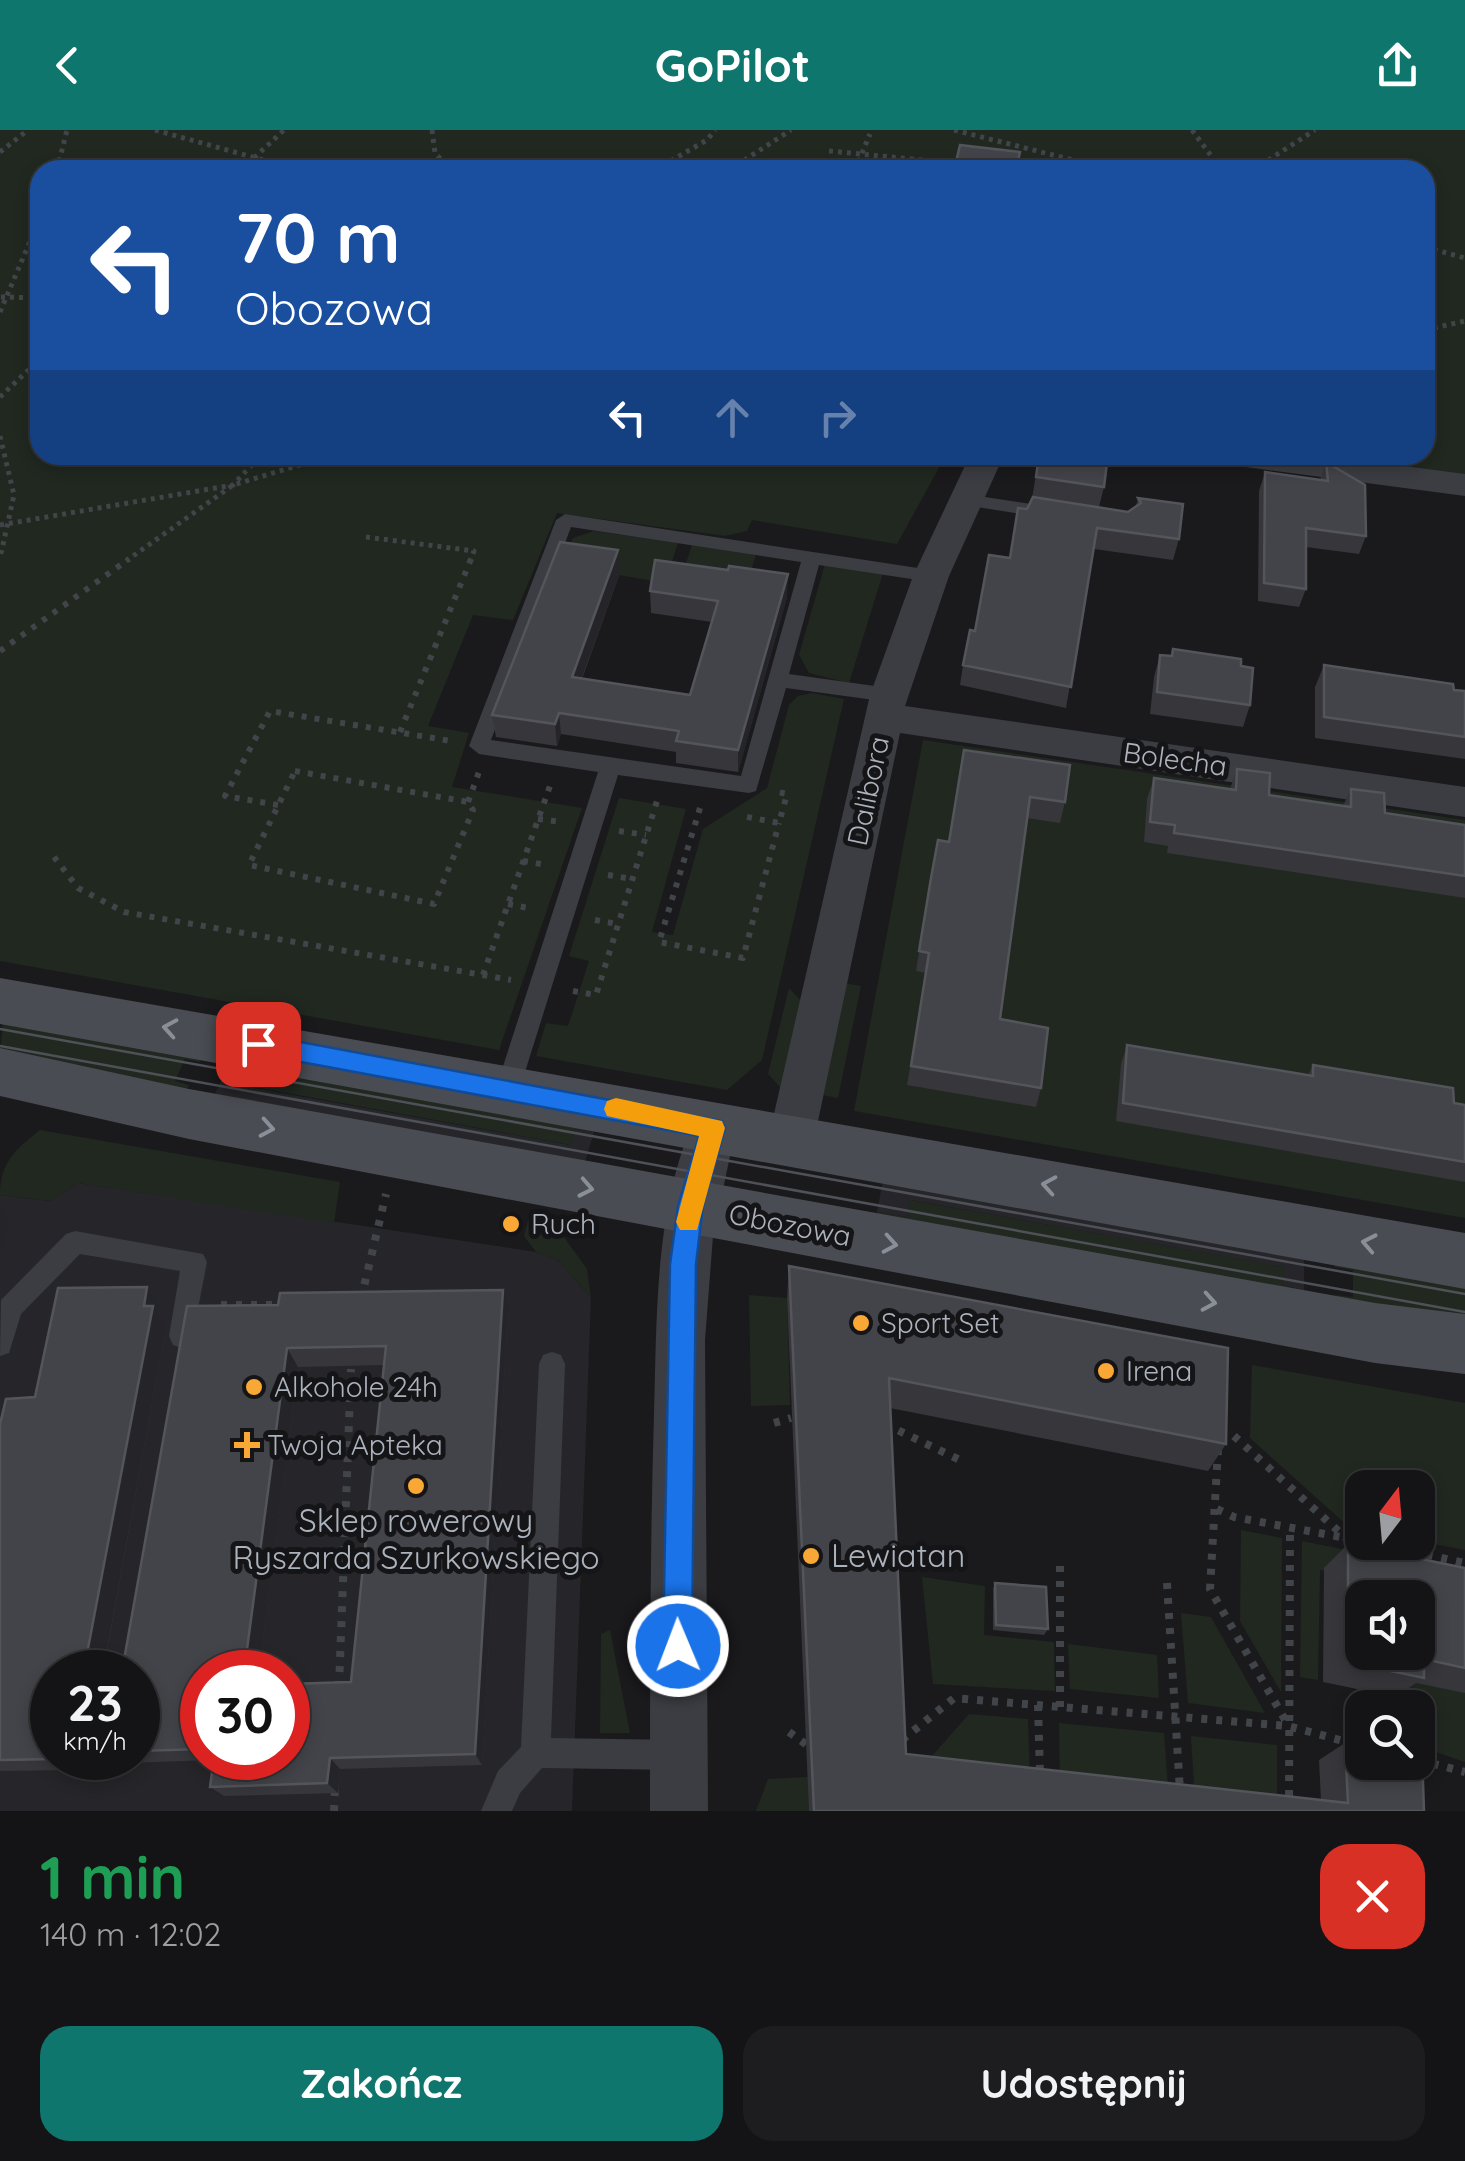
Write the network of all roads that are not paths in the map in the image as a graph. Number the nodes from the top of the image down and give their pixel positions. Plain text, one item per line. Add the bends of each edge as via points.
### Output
1 (982, 465) edge
2 (1314, 465) edge
3 (1465, 485) edge
4 (964, 500) junction
5 (1070, 516) edge
6 (812, 556) junction
7 (931, 576) junction
8 (779, 680) junction
9 (886, 706) junction
10 (610, 766) junction
11 (1465, 802) edge
12 (0, 1001) edge
13 (0, 1072) edge
14 (508, 1088) junction
15 (713, 1128) junction
16 (791, 1140) junction
17 (690, 1206) junction
18 (1465, 1261) edge
19 (0, 1344) edge
20 (1465, 1344) edge
21 (177, 1364) edge
22 (552, 1364) dead end
23 (536, 1753) junction
24 (679, 1755) junction
25 (496, 1811) edge
26 (680, 1811) edge

1 - 4 street, Dalibora
2 - 3 street
4 - 5 lane
4 - 7 street, Dalibora
6 - 7 lane
6 - 8 lane
6 - 10 lane via 565,520 484,747
7 - 9 street, Dalibora
8 - 9 lane
8 - 10 lane via 749,786
9 - 11 street, Bolecha
9 - 16 street, Dalibora
10 - 14 lane
14 -> 12 street
13 -> 17 street, Obozowa via 189,1114
14 - 15 street
15 - 16 street
15 - 17 street
18 -> 16 street
17 -> 20 street, Obozowa
17 - 24 street via 676,1501
19 - 21 lane via 10,1308 75,1242 194,1262
22 - 23 lane
23 - 24 lane
23 - 25 lane
24 - 26 street

